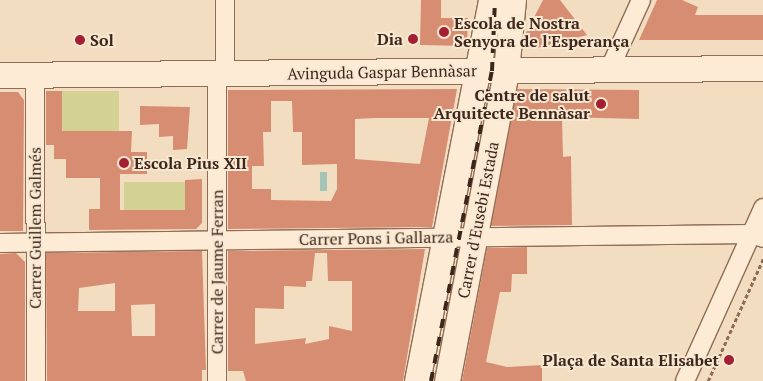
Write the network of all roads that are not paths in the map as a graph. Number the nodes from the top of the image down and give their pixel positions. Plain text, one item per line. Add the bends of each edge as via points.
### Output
1 (225, 0) edge
2 (513, 0) edge
3 (641, 0) edge
4 (489, 4) edge
5 (763, 68) edge
6 (609, 70) junction
7 (478, 71) junction
8 (506, 71) junction
9 (221, 73) junction
10 (0, 75) edge
11 (35, 75) junction
12 (763, 208) edge
13 (757, 236) edge
14 (474, 237) junction
15 (447, 238) junction
16 (217, 240) junction
17 (0, 242) edge
18 (35, 242) junction
19 (36, 381) edge
20 (217, 381) edge
21 (417, 381) edge
22 (447, 381) edge
23 (685, 381) edge

1 - 9 street, Carrer de Jaume Ferran
2 - 8 main road, Carrer d'Eusebi Estada
3 - 6 street
4 - 7 main road, Carrer d'Eusebi Estada
5 - 6 main road, Avinguda Gaspar Bennàsar
6 - 8 main road, Avinguda Gaspar Bennàsar
7 - 8 main road, Avinguda Gaspar Bennàsar
7 - 9 main road, Avinguda Gaspar Bennàsar
7 - 15 main road, Carrer d'Eusebi Estada
8 - 14 main road, Carrer d'Eusebi Estada
9 - 11 main road, Avinguda Gaspar Bennàsar
9 - 16 street, Carrer de Jaume Ferran
10 - 11 main road, Avinguda Gaspar Bennàsar
11 - 18 street, Carrer Guillem Galmés
12 - 13 street
13 - 14 street, Carrer Pons i Gallarza
13 - 23 street
14 - 15 street, Carrer Pons i Gallarza
14 - 22 main road, Carrer d'Eusebi Estada
15 - 16 street, Carrer Pons i Gallarza
15 - 21 main road, Carrer d'Eusebi Estada
16 - 18 street, Carrer Pons i Gallarza
16 - 20 street, Carrer de Jaume Ferran
17 - 18 street, Carrer Pons i Gallarza
18 - 19 street, Carrer Guillem Galmés

